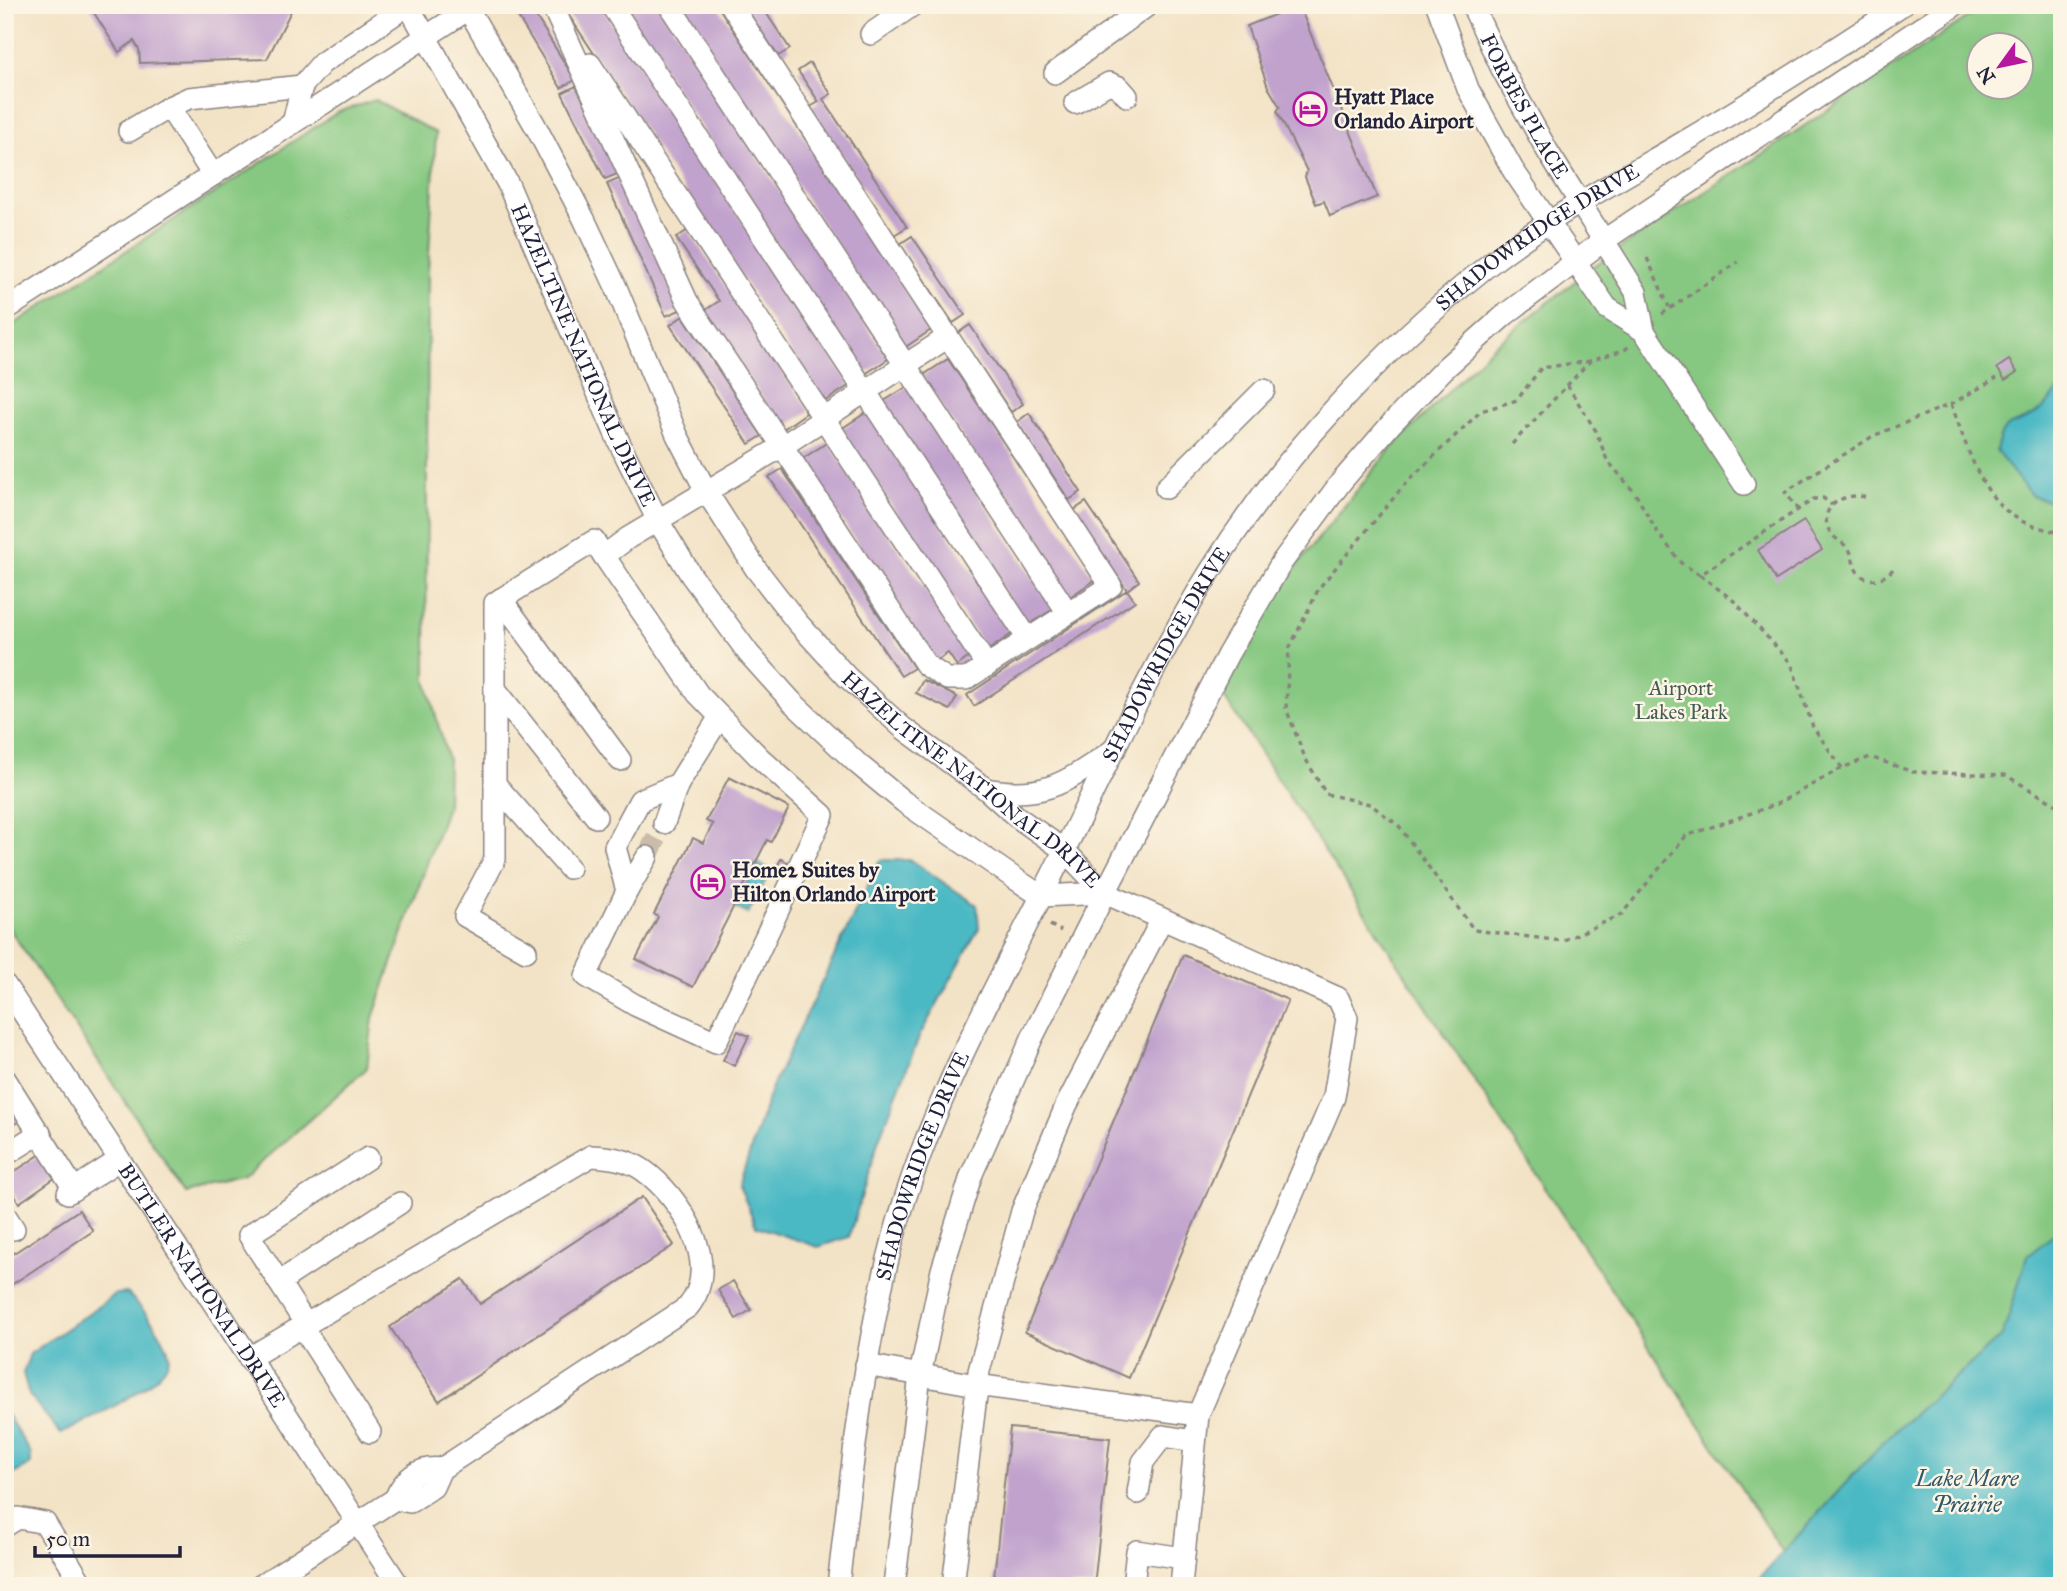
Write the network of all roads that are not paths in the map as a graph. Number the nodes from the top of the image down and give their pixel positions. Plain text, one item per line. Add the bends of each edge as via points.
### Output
1 (408, 5) edge
2 (611, 5) edge
3 (669, 5) edge
4 (731, 5) edge
5 (913, 5) edge
6 (1148, 5) edge
7 (1437, 5) edge
8 (1472, 5) edge
9 (1902, 5) edge
10 (1955, 5) edge
11 (552, 6) edge
12 (470, 7) edge
13 (871, 34) dead end
14 (427, 35) junction
15 (1055, 73) dead end
16 (302, 86) junction
17 (1127, 96) dead end
18 (1075, 103) dead end
19 (169, 107) junction
20 (293, 123) junction
21 (129, 131) dead end
22 (213, 175) junction
23 (1580, 200) junction
24 (1547, 222) junction
25 (1603, 242) junction
26 (1575, 262) junction
27 (5, 310) edge
28 (1644, 331) junction
29 (948, 337) junction
30 (905, 365) junction
31 (1264, 390) dead end
32 (865, 392) junction
33 (824, 418) junction
34 (781, 447) junction
35 (1744, 484) dead end
36 (1166, 488) dead end
37 (706, 491) junction
38 (657, 521) junction
39 (604, 556) junction
40 (501, 599) junction
41 (1068, 613) junction
42 (1028, 639) junction
43 (987, 666) junction
44 (495, 689) junction
45 (719, 718) junction
46 (1116, 749) junction
47 (620, 761) dead end
48 (495, 784) junction
49 (678, 784) junction
50 (986, 789) junction
51 (596, 817) dead end
52 (664, 823) tunnel mouth
53 (1064, 850) junction
54 (647, 857) tunnel mouth
55 (569, 868) dead end
56 (627, 891) junction
57 (1105, 893) junction
58 (1041, 896) junction
59 (1161, 920) junction
60 (526, 951) dead end
61 (5, 985) edge
62 (5, 1079) edge
63 (40, 1133) junction
64 (5, 1155) edge
65 (368, 1158) dead end
66 (120, 1160) junction
67 (400, 1203) dead end
68 (279, 1282) junction
69 (303, 1324) junction
70 (249, 1358) junction
71 (866, 1365) junction
72 (920, 1375) junction
73 (976, 1385) junction
74 (1198, 1415) junction
75 (370, 1432) dead end
76 (1195, 1441) junction
77 (1138, 1493) dead end
78 (357, 1525) junction
79 (5, 1526) edge
80 (1184, 1558) junction
81 (83, 1586) edge
82 (260, 1586) edge
83 (399, 1586) edge
84 (838, 1586) edge
85 (894, 1586) edge
86 (953, 1586) edge
87 (1133, 1586) edge
88 (1181, 1586) edge

1 - 14 street, HAZELTINE NATIONAL DRIVE
1 - 16 street via 321,63
2 - 32 street
3 - 30 street
4 - 29 street
5 - 13 street
6 - 15 street
7 - 24 street, FORBES PLACE via 1479,111
8 - 23 street, FORBES PLACE via 1536,132
9 - 23 street, SHADOWRIDGE DRIVE via 1815,62
10 - 25 street, SHADOWRIDGE DRIVE
11 - 33 street
11 - 34 street via 687,301
12 - 14 street
12 - 37 street, HAZELTINE NATIONAL DRIVE via 584,219 677,435
14 - 20 street
14 - 38 street, HAZELTINE NATIONAL DRIVE via 509,184
16 - 19 street via 189,98
16 - 20 street
17 - 18 street via 1109,83
19 - 21 street
19 - 22 street
20 - 22 street
22 - 27 street
23 - 24 street, SHADOWRIDGE DRIVE
23 - 25 street, FORBES PLACE
24 - 26 street, FORBES PLACE
24 - 46 street, SHADOWRIDGE DRIVE via 1485,268 1405,339 1260,499 1188,609
25 - 26 street, SHADOWRIDGE DRIVE
25 - 28 street, FORBES PLACE via 1636,292
26 - 28 street, FORBES PLACE via 1607,308
26 - 57 street, SHADOWRIDGE DRIVE via 1445,368 1366,451 1320,509 1245,622
28 - 35 street
29 - 30 street
29 - 41 street via 1111,586
30 - 32 street
30 - 41 street
31 - 36 street
32 - 33 street
32 - 42 street
33 - 34 street
33 - 43 street
34 - 37 street
34 - 43 street via 926,665 957,681
37 - 38 street
37 - 50 street, HAZELTINE NATIONAL DRIVE via 774,593 847,677 902,728
38 - 39 street
38 - 58 street, HAZELTINE NATIONAL DRIVE via 729,628 813,723 893,793
39 - 40 street via 594,541
39 - 45 street
40 - 44 street via 495,603
40 - 47 street
41 - 42 street
42 - 43 street
44 - 48 street
44 - 51 street
45 - 49 street
45 - 56 street via 823,816 716,1042 635,1005 586,976
46 - 50 street via 1051,788 1025,794
46 - 53 street, SHADOWRIDGE DRIVE
48 - 55 street
48 - 60 street via 495,859 465,916
49 - 52 street
49 - 56 street via 640,800 615,847
50 - 53 street, HAZELTINE NATIONAL DRIVE
53 - 57 street, HAZELTINE NATIONAL DRIVE
53 - 58 street, SHADOWRIDGE DRIVE
54 - 56 street
57 - 58 street, HAZELTINE NATIONAL DRIVE
57 - 59 street
57 - 72 street, SHADOWRIDGE DRIVE via 1016,1072 971,1176 942,1270
58 - 71 street, SHADOWRIDGE DRIVE via 960,1057 919,1157 889,1256
59 - 73 street via 1066,1106 1022,1211
59 - 74 street via 1339,998 1347,1018 1334,1097
61 - 66 street, BUTLER NATIONAL DRIVE
62 - 63 street
63 - 64 street
63 - 66 street via 71,1191
65 - 68 street via 248,1235
66 - 70 street, BUTLER NATIONAL DRIVE
67 - 68 street
68 - 69 street
69 - 70 street
69 - 75 street
69 - 78 street via 591,1156 619,1158 643,1170 664,1191 699,1248 700,1281 693,1301 441,1469 433,1487 410,1502 395,1499
70 - 78 street, BUTLER NATIONAL DRIVE
71 - 72 street
71 - 84 street, SHADOWRIDGE DRIVE
72 - 73 street
72 - 85 street, SHADOWRIDGE DRIVE
73 - 74 street
73 - 86 street
74 - 76 street
76 - 77 street via 1163,1436 1143,1462
76 - 80 street
78 - 82 street
78 - 83 street, BUTLER NATIONAL DRIVE
79 - 81 street via 18,1518 45,1522
80 - 87 street via 1137,1551
80 - 88 street

